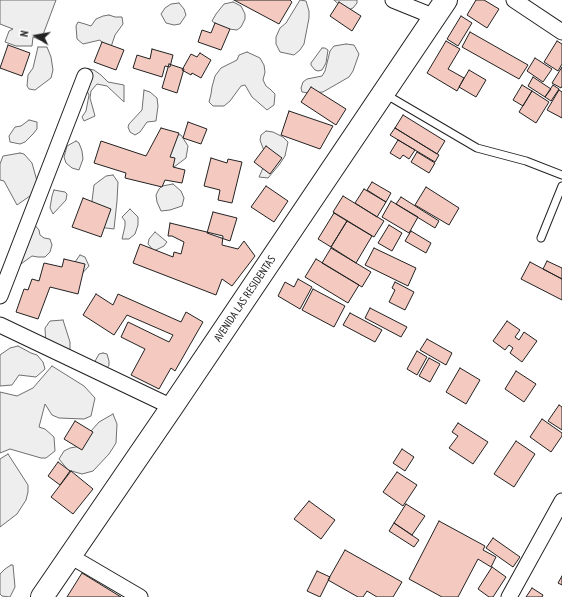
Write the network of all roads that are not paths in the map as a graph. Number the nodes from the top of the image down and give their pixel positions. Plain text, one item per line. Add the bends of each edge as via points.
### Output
1 (393, 0) edge
2 (514, 0) edge
3 (441, 9) edge
4 (562, 32) edge
5 (85, 76) dead end
6 (384, 93) junction
7 (562, 175) edge
8 (562, 186) edge
9 (541, 238) dead end
10 (0, 296) edge
11 (0, 325) edge
12 (172, 407) junction
13 (562, 501) edge
14 (70, 556) junction
15 (42, 597) edge
16 (140, 597) edge
17 (509, 597) edge

1 - 3 street
2 - 4 street
3 - 6 main road, AVENIDA LAS RESIDENTAS
5 - 10 street
6 - 7 lane via 477,148 526,161
6 - 12 main road, AVENIDA LAS RESIDENTAS
8 - 9 lane
11 - 12 street
12 - 14 main road, AVENIDA LAS RESIDENTAS
13 - 17 street
14 - 15 main road, AVENIDA LAS RESIDENTAS
14 - 16 street

